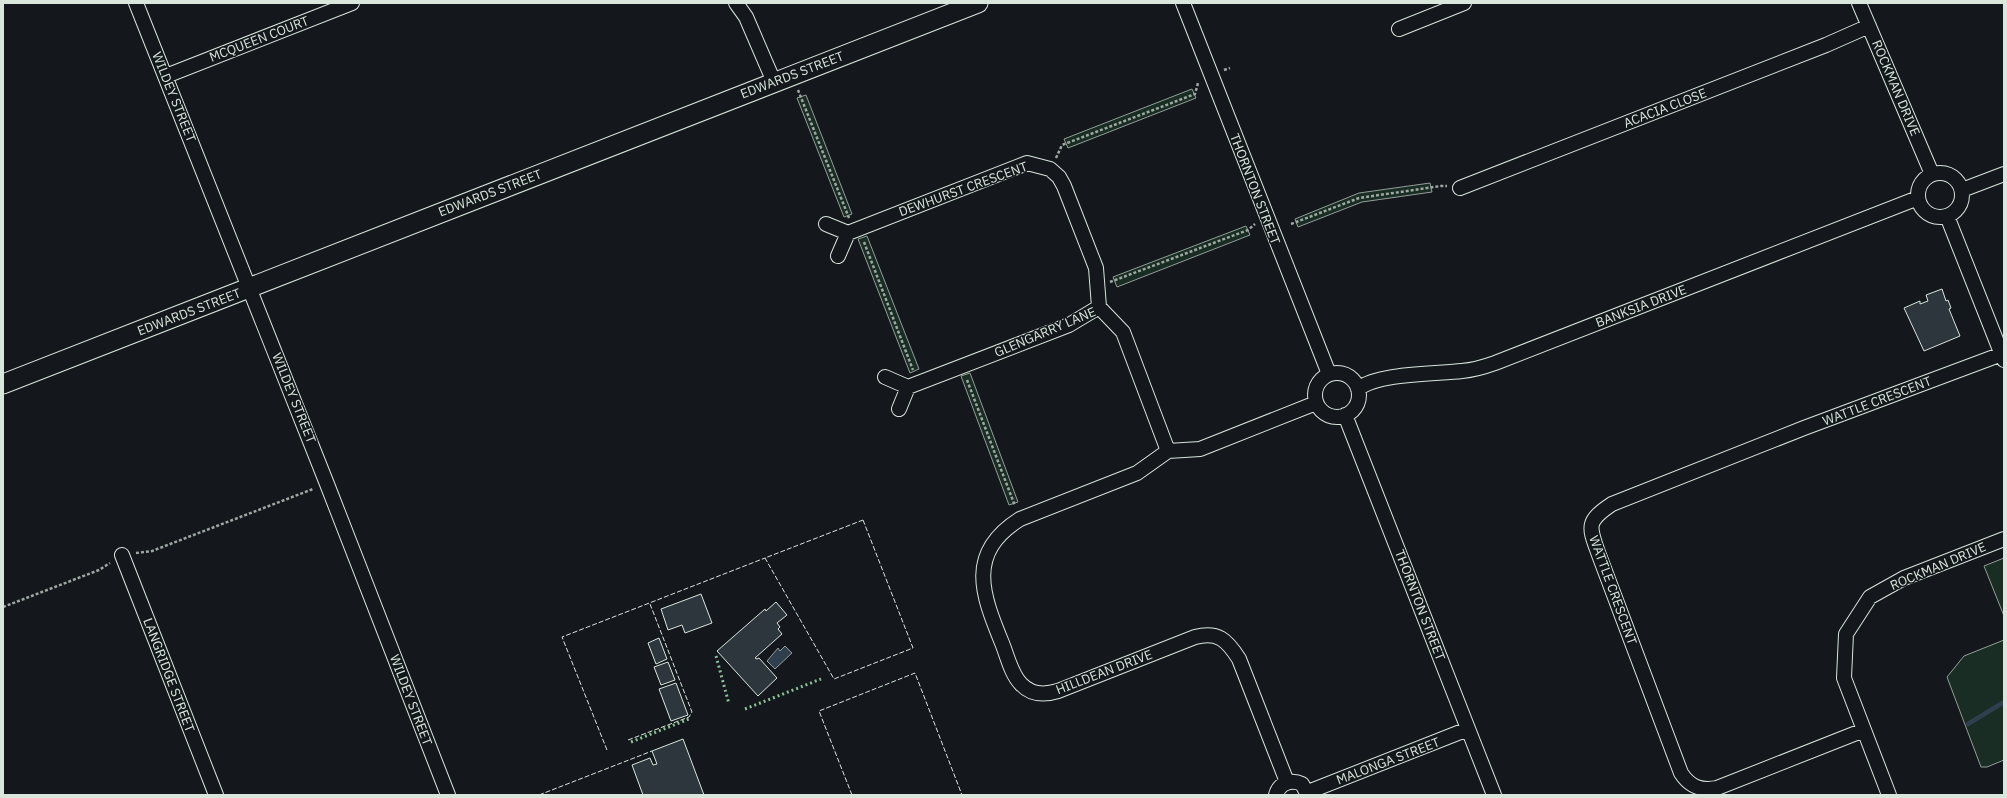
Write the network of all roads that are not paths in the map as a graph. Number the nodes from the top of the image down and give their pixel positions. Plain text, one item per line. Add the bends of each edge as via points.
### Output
1 (136, 3) edge
2 (352, 3) edge
3 (736, 3) edge
4 (978, 3) edge
5 (1183, 3) edge
6 (1464, 3) edge
7 (1859, 3) edge
8 (1869, 26) junction
9 (1398, 29) dead end
10 (166, 76) junction
11 (774, 82) junction
12 (1932, 174) junction
13 (2004, 174) edge
14 (1460, 188) road end
15 (1962, 190) junction
16 (1918, 198) junction
17 (1947, 216) junction
18 (826, 224) dead end
19 (848, 233) junction
20 (838, 256) dead end
21 (250, 288) junction
22 (1100, 307) junction
23 (2003, 357) edge
24 (1328, 374) junction
25 (885, 377) dead end
26 (3, 384) edge
27 (908, 387) junction
28 (1358, 389) junction
29 (1316, 403) junction
30 (899, 409) dead end
31 (1345, 415) junction
32 (1168, 451) junction
33 (2004, 539) edge
34 (122, 555) road end
35 (1468, 729) junction
36 (1864, 730) junction
37 (1286, 782) junction
38 (1308, 794) edge
39 (216, 795) edge
40 (448, 795) edge
41 (1276, 795) edge
42 (1494, 795) edge
43 (1889, 795) edge

1 - 10 street, WILDEY STREET
2 - 10 street, MCQUEEN COURT
3 - 11 street via 746,17
4 - 11 main road, EDWARDS STREET
5 - 24 street, THORNTON STREET
6 - 9 street
7 - 8 street, ROCKMAN DRIVE
8 - 12 street, ROCKMAN DRIVE
8 - 14 street, ACACIA CLOSE
10 - 21 street, WILDEY STREET
11 - 21 main road, EDWARDS STREET
12 - 15 street via 1948,174 1959,183
12 - 16 street via 1921,183
13 - 15 street
15 - 17 street via 1958,208
16 - 17 street via 1925,211 1932,215
16 - 28 street, BANKSIA DRIVE via 1495,363 1464,371 1380,379 1366,383
17 - 23 street
18 - 19 street
19 - 20 street
19 - 22 street, DEWHURST CRESCENT via 1020,165 1036,164 1050,169 1064,186 1096,268
21 - 26 main road, EDWARDS STREET
21 - 40 street, WILDEY STREET
22 - 27 street, GLENGARRY LANE via 1069,325
22 - 32 street, GLENGARRY LANE via 1123,332
23 - 36 street, WATTLE CRESCENT via 1804,428 1612,504 1596,514 1591,524 1591,535 1681,773 1687,782 1706,790 1717,788
24 - 28 street via 1347,375 1352,378
24 - 29 street via 1322,377 1315,389
25 - 27 street
27 - 30 street
28 - 31 street via 1358,402
29 - 31 street via 1325,414 1338,417
29 - 32 street via 1200,449
31 - 35 street, THORNTON STREET
32 - 37 street, HILLDEAN DRIVE via 1137,473 1020,519 1005,530 986,559 983,584 990,614 1020,684 1037,693 1047,694 1195,637 1215,635 1232,647 1239,659
33 - 36 street, ROCKMAN DRIVE via 1904,578 1870,598 1846,634 1844,678
34 - 39 street, LANGRIDGE STREET
35 - 38 street, MALONGA STREET
35 - 42 street, THORNTON STREET
36 - 43 street, ROCKMAN DRIVE
37 - 38 street via 1302,784
37 - 41 street via 1279,787

